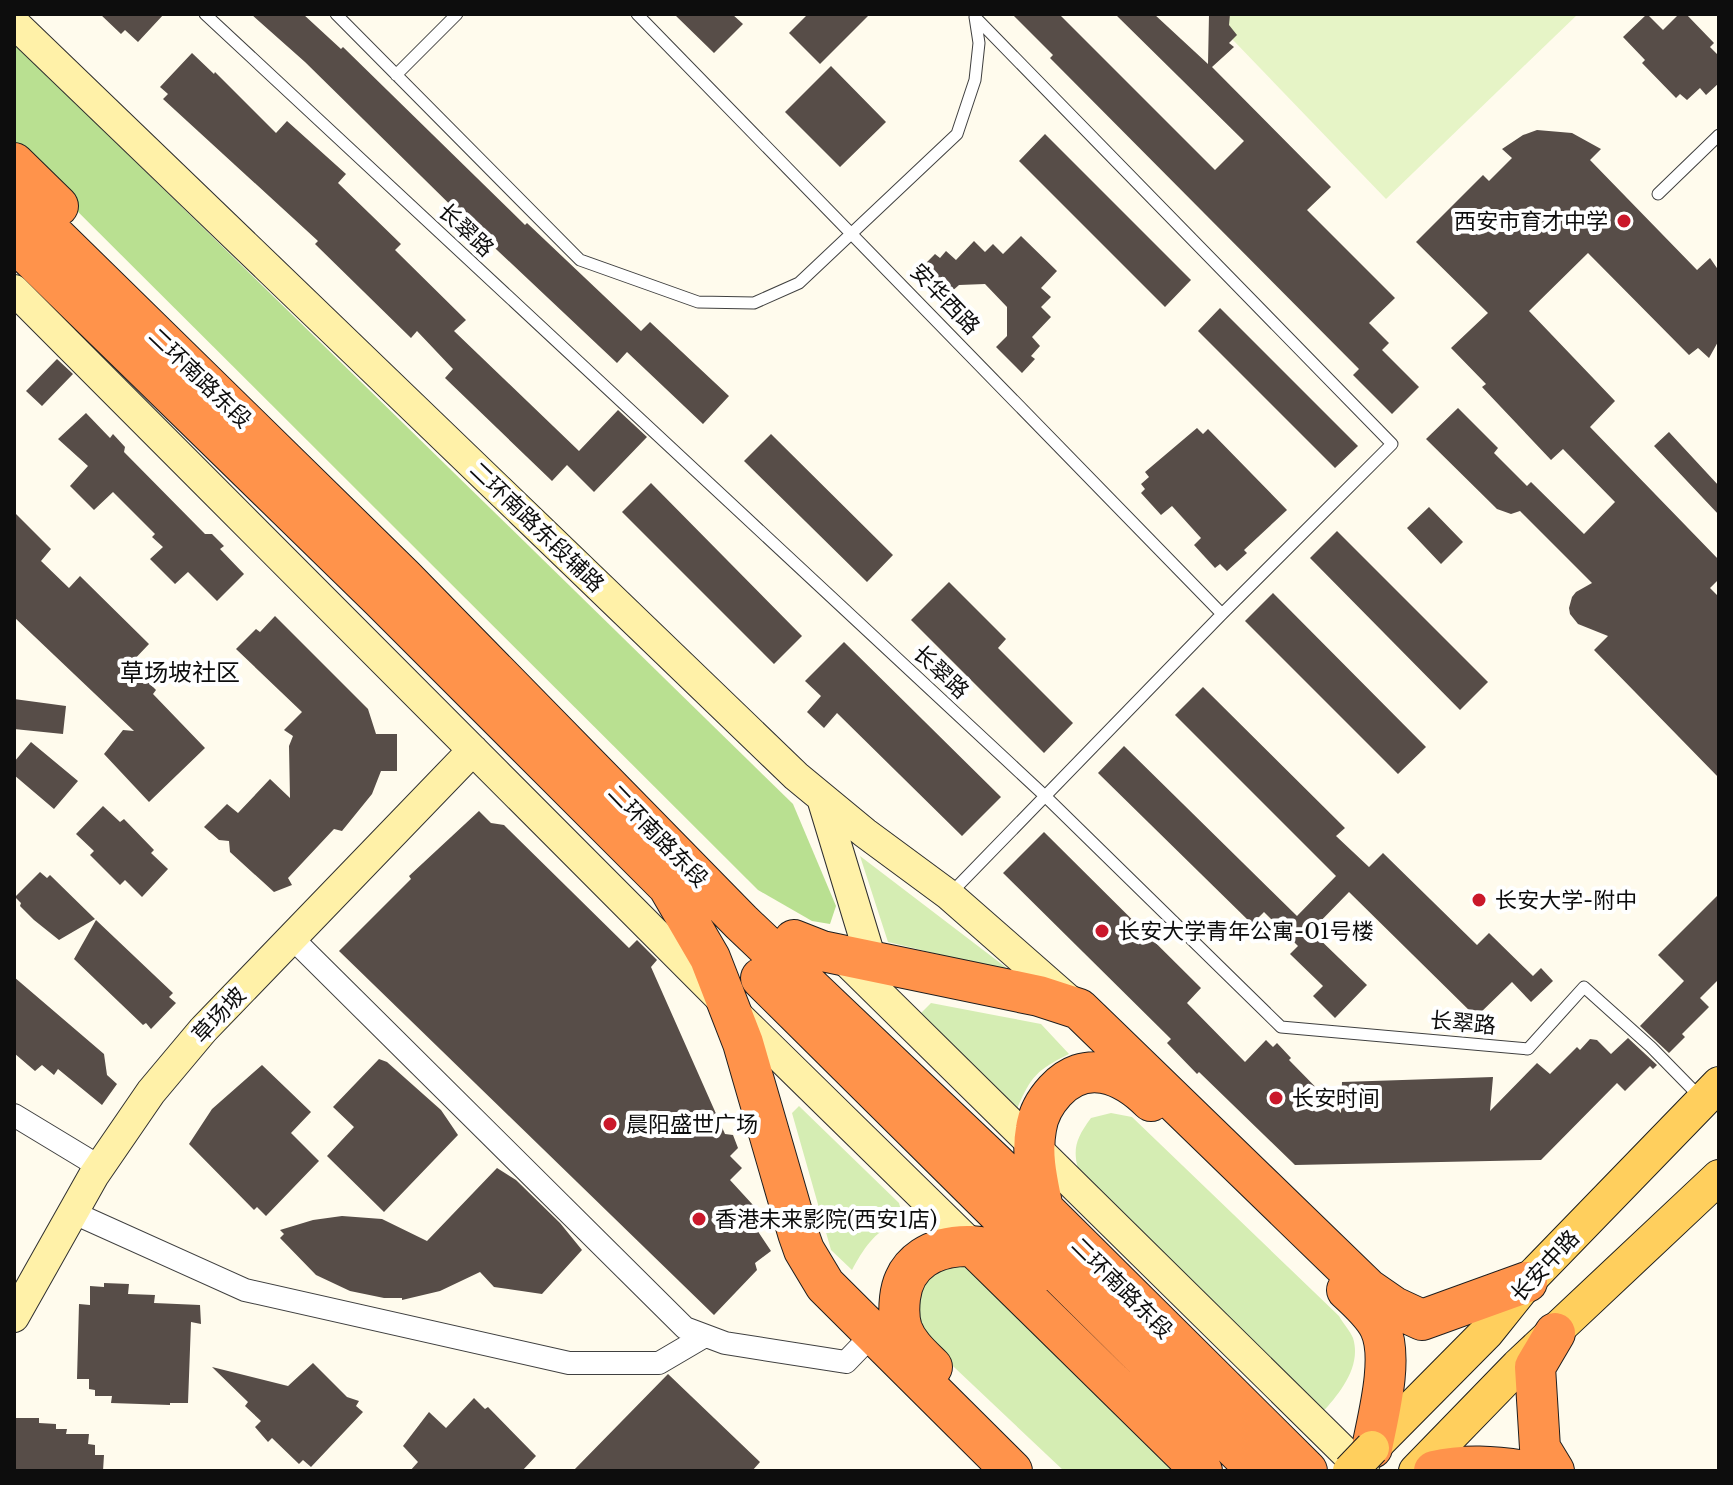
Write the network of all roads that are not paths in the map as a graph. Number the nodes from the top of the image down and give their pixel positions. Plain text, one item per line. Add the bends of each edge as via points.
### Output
1 (205, 14) edge
2 (336, 14) edge
3 (457, 14) edge
4 (637, 14) edge
5 (975, 16) edge
6 (14, 23) edge
7 (396, 75) junction
8 (1719, 135) edge
9 (14, 163) edge
10 (1658, 194) dead end
11 (14, 196) edge
12 (853, 232) junction
13 (14, 241) edge
14 (14, 290) edge
15 (1222, 614) junction
16 (473, 750) junction
17 (1045, 796) junction
18 (822, 798) junction
19 (622, 800) junction
20 (699, 848) junction
21 (668, 886) junction
22 (949, 895) junction
23 (292, 938) junction
24 (794, 940) junction
25 (864, 970) junction
26 (730, 1008) junction
27 (1079, 1009) junction
28 (1711, 1092) edge
29 (14, 1115) edge
30 (1035, 1148) junction
31 (100, 1167) junction
32 (1719, 1177) edge
33 (1041, 1201) junction
34 (74, 1213) junction
35 (973, 1246) junction
36 (1062, 1277) junction
37 (1527, 1282) junction
38 (14, 1317) edge
39 (1555, 1333) junction
40 (873, 1334) junction
41 (705, 1336) junction
42 (1362, 1463) edge
43 (1012, 1471) edge
44 (1038, 1471) edge
45 (1202, 1471) edge
46 (1258, 1471) edge
47 (1307, 1471) edge
48 (1416, 1471) edge
49 (1434, 1471) edge
50 (1525, 1471) edge
51 (1554, 1471) edge

1 - 17 lane, 长翠路
2 - 7 lane
3 - 7 lane
4 - 12 lane, 安华西路
5 - 12 lane via 975,80 957,134
5 - 15 lane via 1392,444
6 - 18 main road, 二环南路东段辅路
7 - 12 lane via 580,260 641,284 698,302 754,303 799,283
8 - 10 lane
9 - 20 highway
11 - 19 highway, 二环南路东段
12 - 15 lane, 安华西路
13 - 21 highway, 二环南路东段
14 - 16 main road
15 - 17 lane
16 - 23 main road, 草场坡
16 - 26 main road
17 - 22 lane
17 - 28 lane, 长翠路 via 1281,1027 1528,1049 1584,987
18 - 22 main road, 二环南路东段辅路
18 - 25 main road
19 - 20 highway
19 - 33 highway, 二环南路东段 via 741,922
20 - 24 highway
21 - 26 highway via 710,958
21 - 36 highway, 二环南路东段
22 - 27 main road, 二环南路东段辅路
23 - 31 main road, 草场坡 via 151,1092
23 - 41 street via 685,1328
24 - 25 highway
24 - 33 highway via 982,1129
25 - 27 highway via 1039,996
25 - 30 main road
26 - 35 main road
26 - 40 highway via 804,1250 825,1285
27 - 37 highway via 1368,1289 1394,1307 1422,1320
28 - 37 main road, 长安中路
29 - 31 street
30 - 33 highway
30 - 42 main road
30 - 42 highway via 1041,1107 1067,1079 1102,1072 1143,1093 1381,1329 1383,1389
31 - 34 main road, 草场坡
32 - 39 main road
33 - 47 highway, 二环南路东段
34 - 38 main road, 草场坡
34 - 41 street via 245,1290 569,1363 659,1363
35 - 36 highway
35 - 44 highway via 938,1250 913,1265 902,1282 901,1327 912,1347
35 - 45 highway
36 - 46 highway, 二环南路东段
37 - 42 main road, 长安中路 via 1487,1332
39 - 48 main road
39 - 51 highway via 1535,1367 1540,1448
40 - 41 street via 846,1362
40 - 43 highway
49 - 50 highway via 1470,1466

